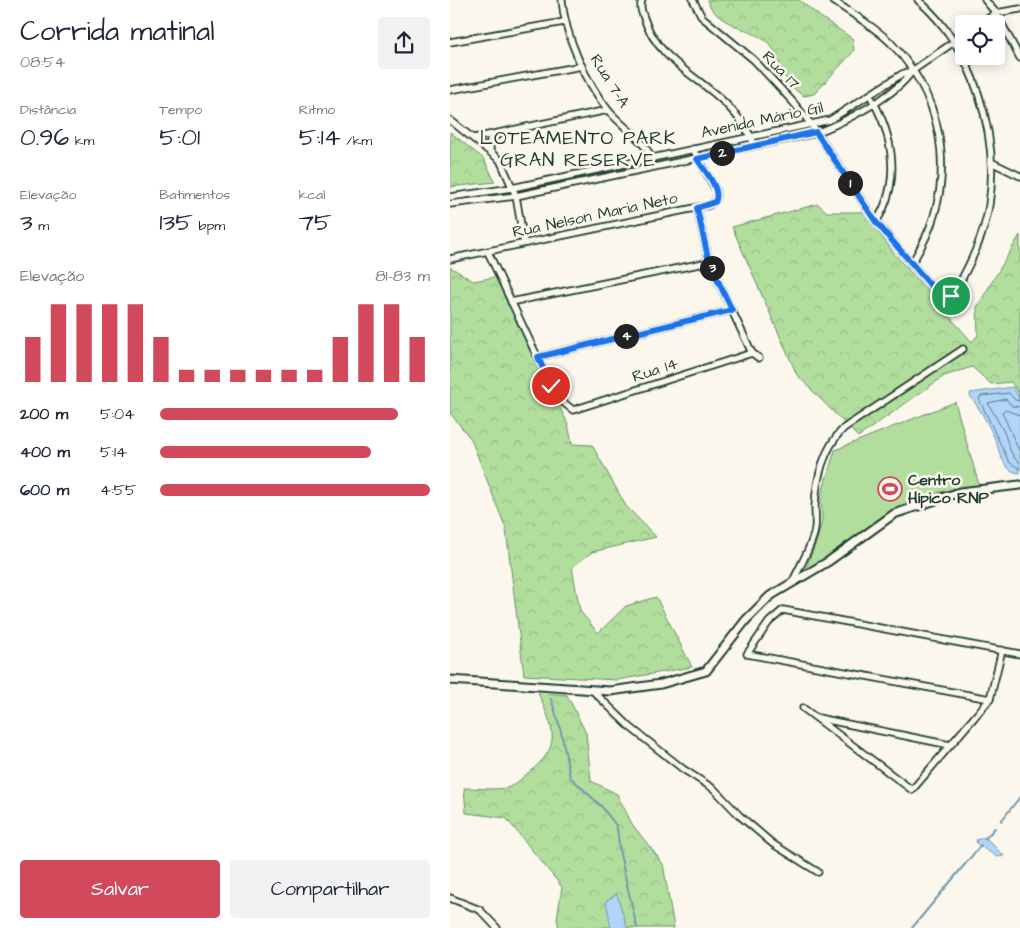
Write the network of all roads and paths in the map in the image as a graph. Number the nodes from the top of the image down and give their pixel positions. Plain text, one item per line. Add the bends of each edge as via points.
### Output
1 (562, 0) edge
2 (642, 0) edge
3 (694, 0) edge
4 (832, 0) edge
5 (918, 0) edge
6 (985, 0) edge
7 (1020, 9) edge
8 (996, 13) junction
9 (993, 15) edge
10 (564, 22) junction
11 (450, 42) edge
12 (954, 42) junction
13 (1020, 58) edge
14 (582, 66) junction
15 (912, 70) junction
16 (450, 90) edge
17 (869, 96) junction
18 (874, 103) junction
19 (608, 110) junction
20 (854, 110) junction
21 (450, 120) edge
22 (811, 124) junction
23 (505, 131) junction
24 (816, 132) junction
25 (751, 136) junction
26 (474, 138) junction
27 (754, 145) junction
28 (693, 149) junction
29 (490, 151) junction
30 (652, 157) junction
31 (697, 159) junction
32 (992, 162) junction
33 (654, 166) junction
34 (580, 173) junction
35 (1020, 176) edge
36 (583, 183) junction
37 (512, 188) junction
38 (516, 196) junction
39 (450, 197) edge
40 (450, 204) edge
41 (697, 208) junction
42 (876, 222) junction
43 (524, 243) junction
44 (488, 252) junction
45 (450, 259) edge
46 (709, 262) junction
47 (911, 264) junction
48 (511, 302) junction
49 (732, 310) junction
50 (963, 349) dead end
51 (752, 353) junction
52 (538, 357) junction
53 (759, 358) dead end
54 (1020, 485) edge
55 (792, 583) junction
56 (1002, 650) junction
57 (1020, 654) edge
58 (450, 680) edge
59 (592, 690) junction
60 (990, 700) junction
61 (803, 708) dead end
62 (816, 717) junction
63 (950, 745) junction
64 (818, 872) dead end
65 (450, 898) edge
66 (497, 928) edge

1 - 10 street, Rua 7-A
2 - 25 street via 640,6 648,30 663,51 726,104
3 - 22 street, Rua 17 via 702,17 754,60
4 - 15 street via 884,37
5 - 12 street
6 - 8 street
7 - 8 street
8 - 9 street
8 - 13 street
10 - 11 street
10 - 14 street, Rua 7-A
12 - 15 street
12 - 32 street via 972,74 979,95
14 - 16 street
14 - 19 street, Rua 7-A
15 - 17 street, Avenida Mário Gil
15 - 18 street, Avenida Mário Gil via 906,80
15 - 47 street via 934,112 942,167 932,222
17 - 18 street
17 - 20 street, Avenida Mário Gil
18 - 20 street, Avenida Mário Gil
18 - 42 street via 886,129 893,159 889,196
19 - 23 street
19 - 30 street, Rua 7-A
20 - 22 street, Avenida Mário Gil
20 - 24 street, Avenida Mário Gil
21 - 26 street
22 - 24 street, Rua 17
22 - 25 street, Avenida Mário Gil
23 - 26 street
23 - 29 street via 490,140
24 - 27 street, Avenida Mário Gil
24 - 42 street, Rua 17
25 - 27 street
25 - 28 street, Avenida Mário Gil
26 - 29 street
27 - 31 street, Avenida Mário Gil
28 - 30 street, Avenida Mário Gil
28 - 31 street, Rua Nelson Maria Neto
29 - 37 street via 500,160
30 - 33 street, Rua 7-A
30 - 34 street, Avenida Mário Gil
31 - 33 street, Avenida Mário Gil
31 - 41 street, Rua Nelson Maria Neto via 716,190 717,198 709,205
32 - 35 street
32 - 47 street, Rua 17 via 989,205 978,247 956,290 951,296 939,295
33 - 36 street, Avenida Mário Gil
34 - 36 street
34 - 37 street, Avenida Mário Gil
36 - 38 street, Avenida Mário Gil
37 - 38 street
37 - 39 street, Avenida Mário Gil
38 - 40 street, Avenida Mário Gil
38 - 43 street
41 - 43 street, Rua Nelson Maria Neto
41 - 46 street
42 - 47 street, Rua 17
43 - 44 street, Rua Nelson Maria Neto
44 - 45 street, Rua Nelson Maria Neto
44 - 48 street
46 - 48 street
46 - 49 street
48 - 52 street
49 - 51 street
49 - 52 street
50 - 55 street via 844,428 834,438 816,492 814,537
51 - 52 street, Rua 14 via 573,410 559,399
51 - 53 street
54 - 55 street via 960,492 894,514 830,561
55 - 59 street via 770,596 746,620 706,672 633,689
56 - 57 street
56 - 60 street
56 - 60 street via 783,610 769,622 748,654
58 - 59 street
59 - 64 street via 630,727 714,789 773,844
60 - 63 street
61 - 62 street
62 - 63 street
62 - 63 street via 912,790
65 - 66 street via 480,910

